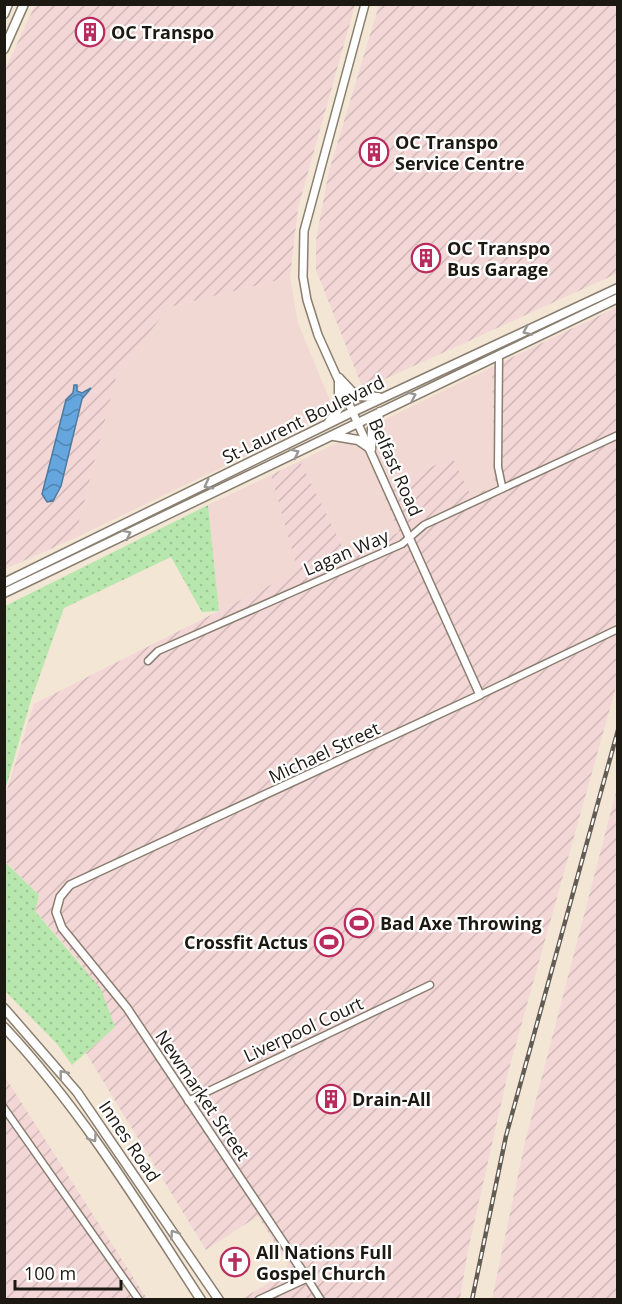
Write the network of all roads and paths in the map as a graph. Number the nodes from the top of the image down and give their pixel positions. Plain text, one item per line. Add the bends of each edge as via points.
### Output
1 (24, 4) edge
2 (365, 4) edge
3 (6, 10) edge
4 (18, 18) junction
5 (4, 49) edge
6 (618, 288) edge
7 (618, 298) edge
8 (499, 355) junction
9 (339, 378) junction
10 (387, 396) junction
11 (381, 410) junction
12 (354, 411) junction
13 (359, 422) junction
14 (326, 425) junction
15 (618, 435) edge
16 (330, 436) junction
17 (371, 449) junction
18 (502, 486) junction
19 (410, 535) junction
20 (7, 588) edge
21 (618, 629) edge
22 (148, 662) dead end
23 (480, 695) junction
24 (56, 912) joint
25 (430, 985) dead end
26 (4, 1008) edge
27 (4, 1027) edge
28 (188, 1101) junction
29 (4, 1108) edge
30 (306, 1278) junction
31 (192, 1286) junction
32 (284, 1290) junction
33 (139, 1299) edge
34 (196, 1299) edge
35 (201, 1299) edge
36 (219, 1299) edge
37 (259, 1299) edge
38 (272, 1299) edge
39 (321, 1299) edge

1 - 4 main road
2 - 9 street, Belfast Road via 304,231 307,300
3 - 4 street
4 - 5 main road
6 -> 10 main road, St-Laurent Boulevard
7 - 8 main road, St-Laurent Boulevard
11 -> 8 main road, St-Laurent Boulevard
8 - 18 street via 498,466
9 - 10 main road via 360,397
9 - 12 street, Belfast Road
9 - 14 main road via 339,408
10 - 12 main road, St-Laurent Boulevard
11 - 13 main road, St-Laurent Boulevard
11 - 17 main road via 373,425
12 - 13 street, Belfast Road
12 - 14 main road, St-Laurent Boulevard
13 - 16 main road, St-Laurent Boulevard
13 - 17 street, Belfast Road
14 -> 20 main road, St-Laurent Boulevard via 15,578
15 - 18 street, Lagan Way
16 - 17 main road via 349,437
20 -> 16 main road, St-Laurent Boulevard
17 - 19 street, Belfast Road
18 - 19 street, Lagan Way
19 - 22 street, Lagan Way via 402,544 158,651
19 - 23 street, Belfast Road
21 - 23 street, Michael Street
23 - 24 street, Michael Street via 70,885 60,897
24 - 28 street, Newmarket Street via 62,928 127,1008
25 - 28 street, Liverpool Court
36 -> 26 main road, Innes Road via 77,1092
27 -> 31 main road, Innes Road via 64,1096
28 - 30 street, Newmarket Street
29 - 33 street
30 - 32 street
30 - 39 street, Newmarket Street
31 - 34 main road
31 - 35 main road, Innes Road
32 - 37 street
32 - 38 street

